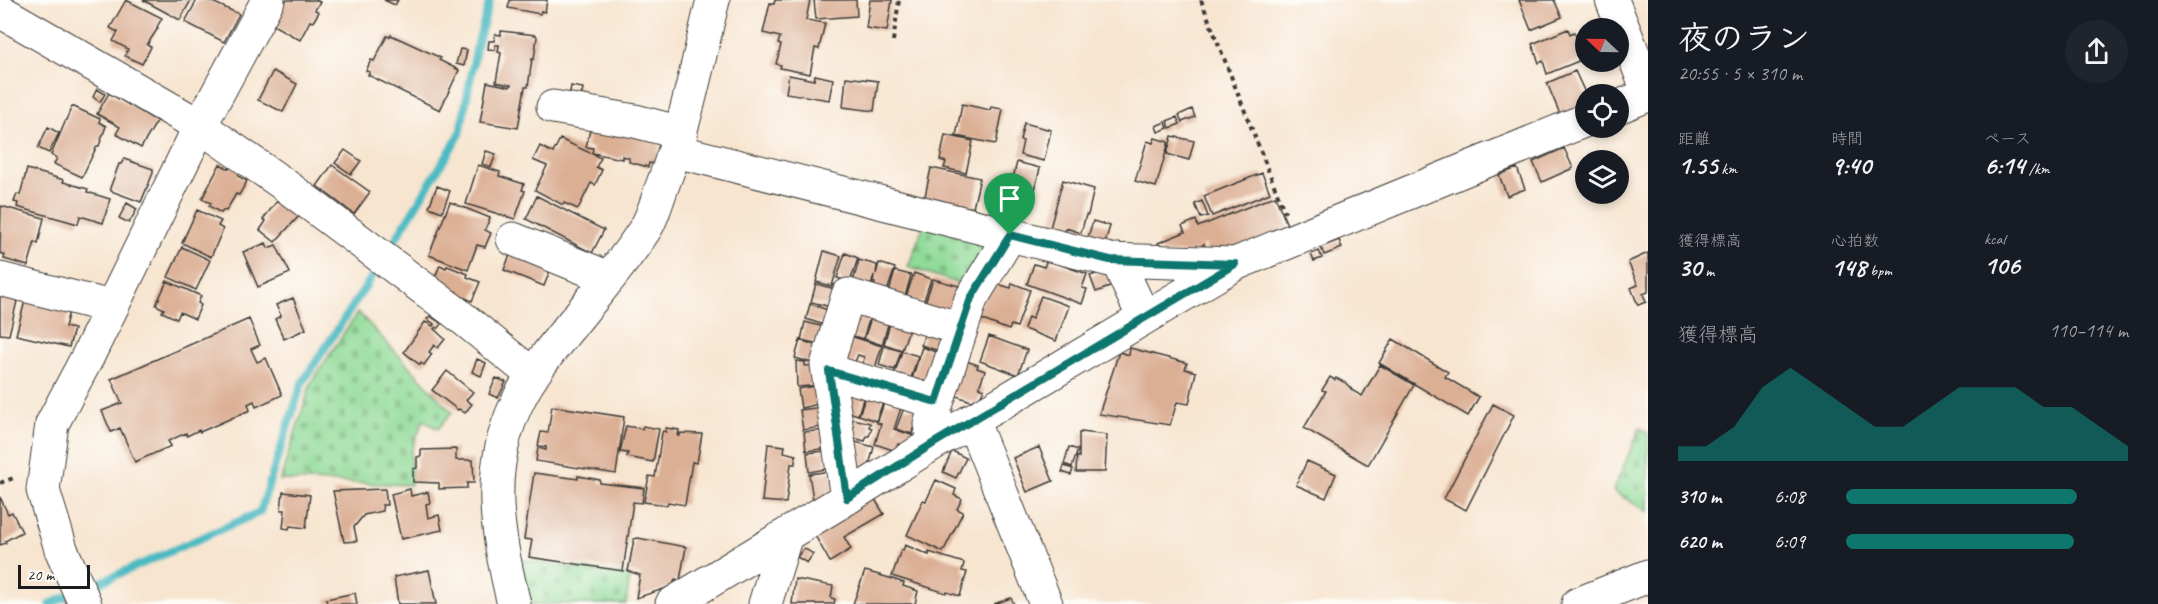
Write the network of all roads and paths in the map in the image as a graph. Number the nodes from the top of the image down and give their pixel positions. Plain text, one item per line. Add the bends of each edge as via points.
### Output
1 (268, 0) edge
2 (713, 0) edge
3 (899, 0) edge
4 (1202, 0) edge
5 (1612, 0) edge
6 (0, 11) edge
7 (893, 41) dead end
8 (1648, 93) edge
9 (1629, 102) edge
10 (553, 107) dead end
11 (1575, 124) edge
12 (200, 126) junction
13 (678, 142) junction
14 (1010, 235) junction
15 (513, 239) dead end
16 (1295, 239) junction
17 (1117, 260) junction
18 (1235, 264) junction
19 (609, 278) junction
20 (0, 279) edge
21 (111, 307) junction
22 (1144, 318) junction
23 (961, 329) junction
24 (829, 371) junction
25 (533, 375) junction
26 (936, 402) junction
27 (972, 420) junction
28 (934, 443) junction
29 (847, 498) junction
30 (786, 536) junction
31 (1648, 576) edge
32 (85, 604) edge
33 (514, 604) edge
34 (672, 604) edge
35 (765, 604) edge
36 (1046, 604) edge
37 (1578, 604) edge

1 - 12 street
2 - 13 street
3 - 7 path
4 - 16 path
5 - 8 street
6 - 12 street
8 - 9 street
10 - 13 street via 635,121
11 - 16 street
12 - 21 street
12 - 25 street via 328,217
13 - 14 street
13 - 19 street via 648,224
14 - 17 street
14 - 23 street via 971,298
15 - 19 street
16 - 18 street
17 - 18 street
17 - 22 street
18 - 22 street
19 - 25 street
20 - 21 street
21 - 32 street via 52,424 43,490 61,549
22 - 27 street
23 - 24 street via 848,295 827,365
23 - 26 street
24 - 26 street
24 - 29 street
25 - 33 street via 507,428 496,479 498,525
26 - 28 street via 930,424
27 - 28 street
27 - 36 street
28 - 29 street
29 - 30 street
30 - 34 street
30 - 35 street
31 - 37 street

